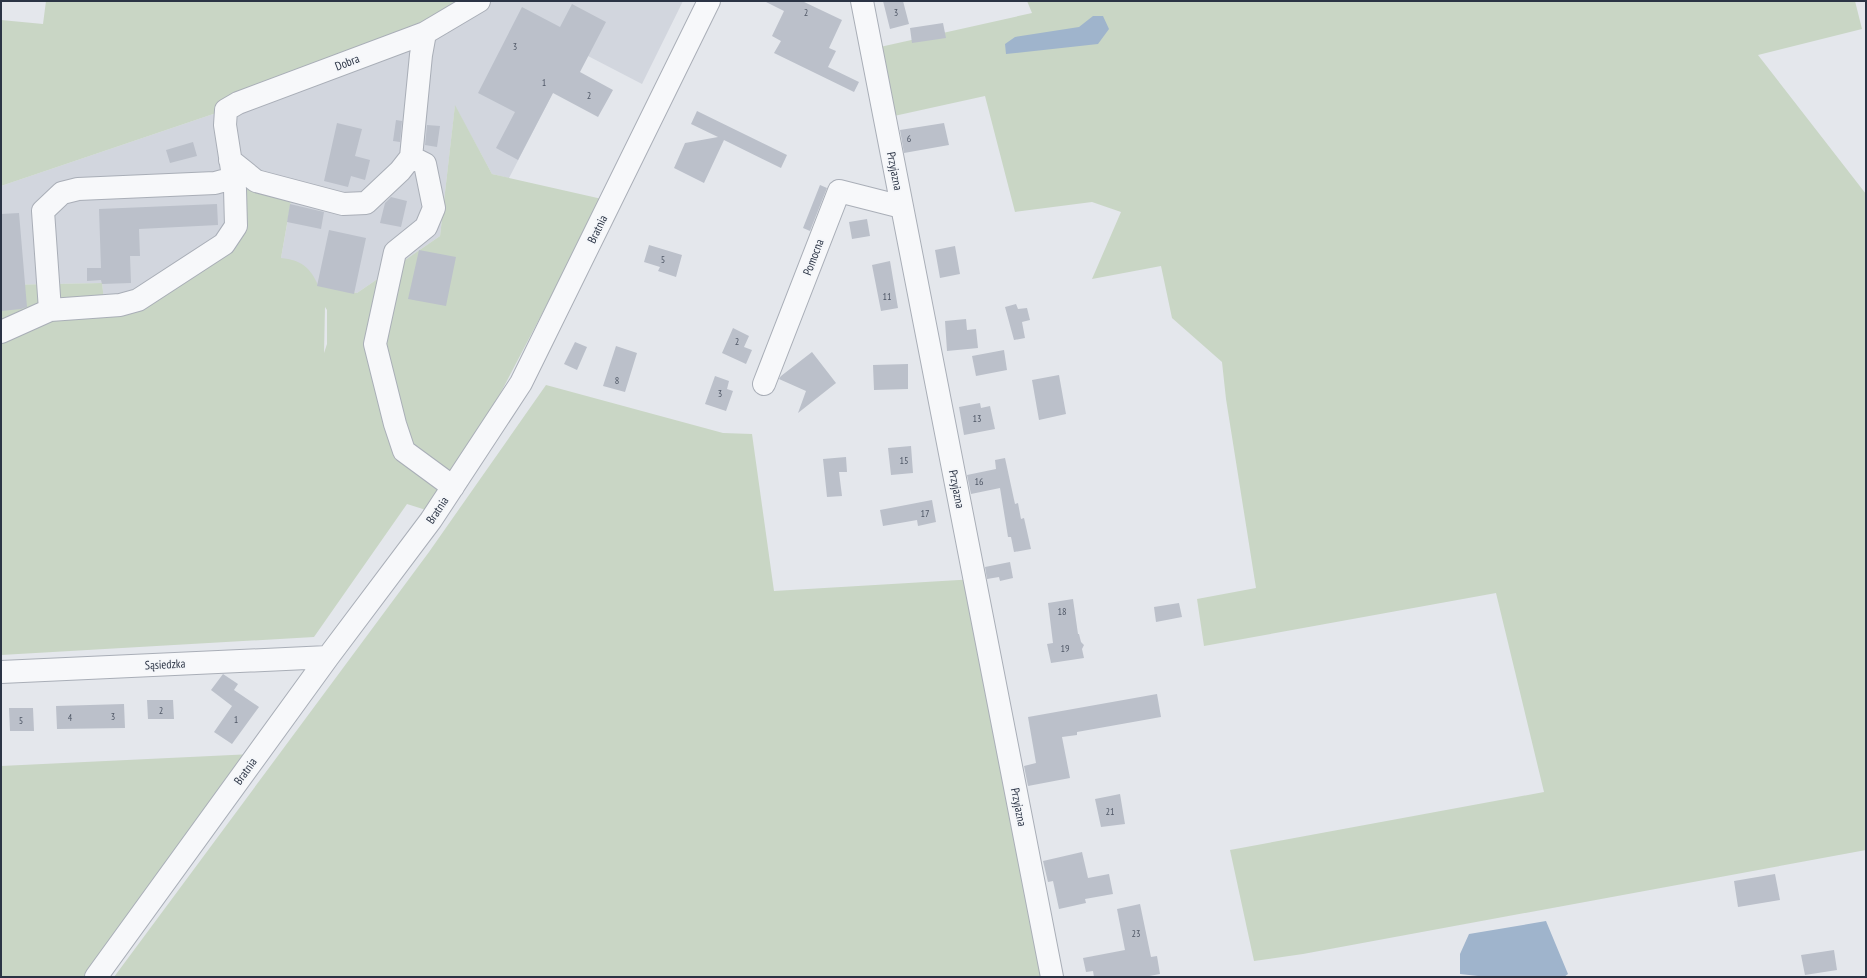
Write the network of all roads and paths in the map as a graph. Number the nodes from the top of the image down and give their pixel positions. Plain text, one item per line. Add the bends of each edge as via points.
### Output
1 (479, 1) edge
2 (710, 1) edge
3 (862, 1) edge
4 (425, 33) junction
5 (411, 156) junction
6 (232, 169) junction
7 (902, 208) junction
8 (50, 310) junction
9 (1, 332) edge
10 (764, 384) dead end
11 (452, 487) junction
12 (328, 657) junction
13 (1, 672) edge
14 (96, 977) edge
15 (1052, 977) edge

1 - 4 street, Dobra
2 - 11 street, Bratnia via 521,383
3 - 7 street, Przyjazna
4 - 5 street
4 - 6 street, Dobra via 238,103 226,110 225,125
5 - 6 street via 400,171 366,202 343,204 256,181
5 - 11 street via 425,164 434,208 426,227 395,252 375,344 404,451
6 - 8 street via 236,226 224,244 138,300 120,306
6 - 8 street via 215,183 78,189 62,193 43,211
7 - 10 street, Pomocna via 839,191
7 - 15 street, Przyjazna
8 - 9 street
11 - 12 street, Bratnia via 431,520
12 - 13 street, Sąsiedzka
12 - 14 street, Bratnia

